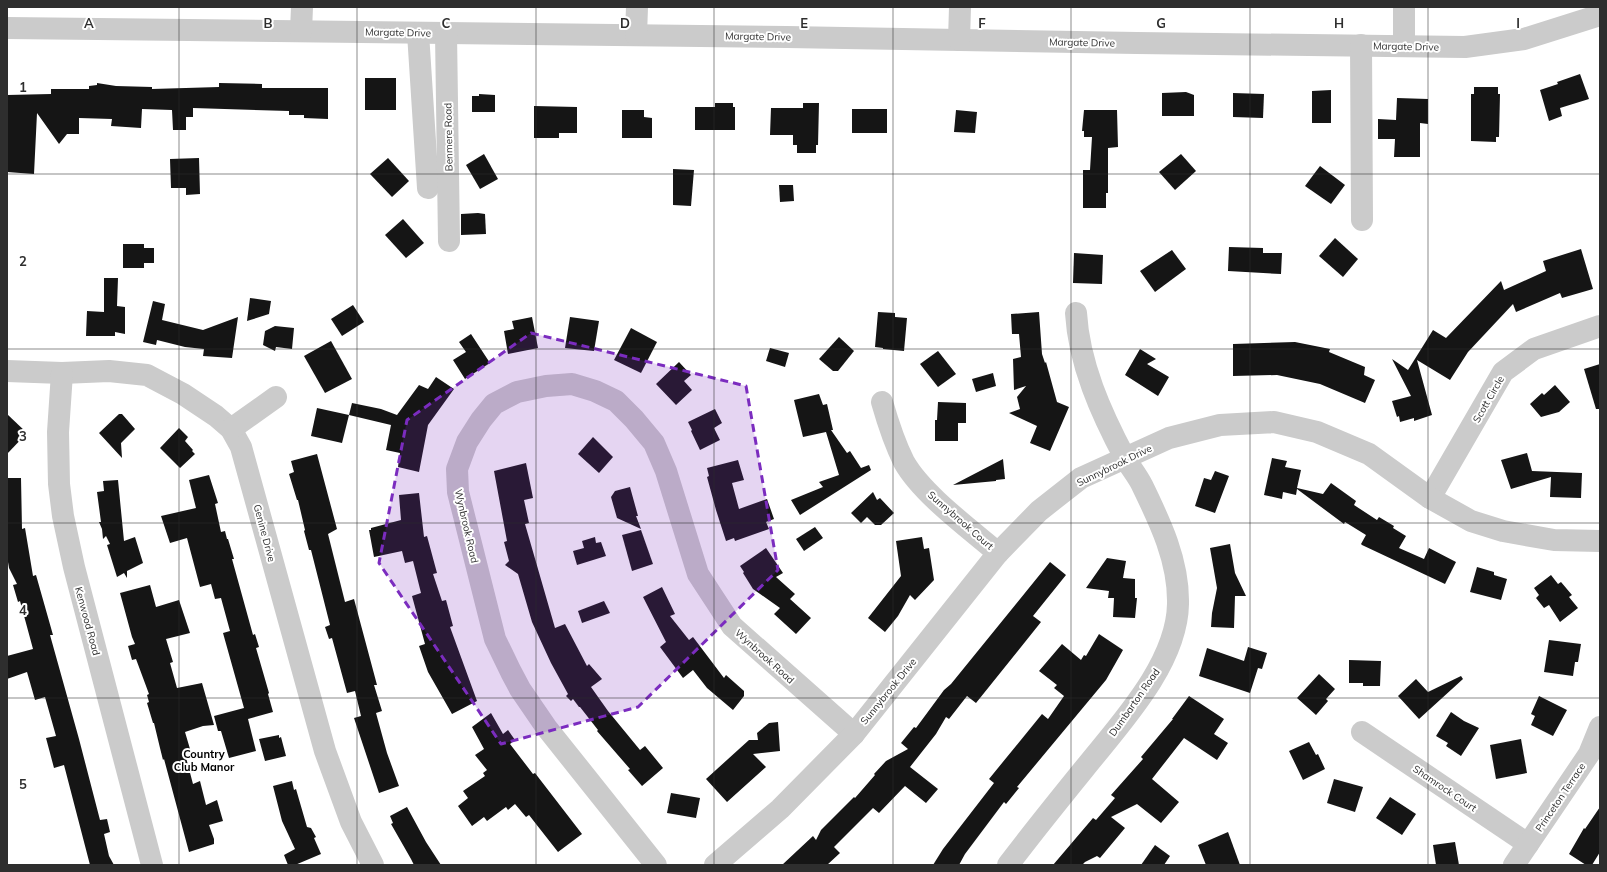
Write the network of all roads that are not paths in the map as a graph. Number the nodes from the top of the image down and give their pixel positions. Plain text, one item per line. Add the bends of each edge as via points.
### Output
1 (302, 7) edge
2 (637, 7) edge
3 (960, 7) edge
4 (1404, 7) edge
5 (1600, 15) edge
6 (7, 28) edge
7 (301, 31) junction
8 (418, 32) junction
9 (446, 33) junction
10 (636, 35) junction
11 (959, 40) junction
12 (1361, 45) junction
13 (1404, 46) junction
14 (428, 188) dead end
15 (1362, 220) dead end
16 (449, 241) dead end
17 (1076, 313) dead end
18 (1600, 326) edge
19 (7, 371) edge
20 (62, 373) junction
21 (276, 397) dead end
22 (882, 402) dead end
23 (231, 429) junction
24 (1125, 458) junction
25 (1430, 498) junction
26 (1600, 541) edge
27 (998, 553) junction
28 (1600, 727) edge
29 (1362, 732) dead end
30 (854, 734) junction
31 (1528, 844) junction
32 (152, 865) edge
33 (373, 865) edge
34 (656, 865) edge
35 (716, 865) edge
36 (1008, 865) edge
37 (1514, 865) edge

1 - 7 street
2 - 10 street
3 - 11 street
4 - 13 street
5 - 13 street, Margate Drive via 1524,39 1465,47
6 - 7 street, Margate Drive
7 - 8 street, Margate Drive
8 - 9 street, Margate Drive
8 - 14 street
9 - 10 street, Margate Drive
9 - 16 street, Benmere Road
10 - 11 street, Margate Drive
11 - 12 street, Margate Drive
12 - 13 street, Margate Drive
12 - 15 street
17 - 24 street, Dumbarton Road via 1077,336 1095,397
18 - 25 street, Scott Circle via 1534,348 1503,372
19 - 20 street, Genine Drive
20 - 23 street, Genine Drive via 109,371 147,375 196,403
20 - 32 street, Kenwood Road via 58,432 59,484 63,516
21 - 23 street
22 - 27 street, Sunnybrook Court via 891,433 905,463 926,491
23 - 33 street, Genine Drive via 241,448 325,751 351,822
24 - 25 street, Sunnybrook Drive via 1169,438 1220,425 1274,422 1317,432 1369,454
24 - 27 street, Sunnybrook Drive via 1081,478 1039,511
24 - 36 street, Dumbarton Road via 1141,483 1166,538 1176,572 1178,605 1173,633 1157,673 1129,713
25 - 26 street, Sunnybrook Drive via 1471,521 1503,531 1554,540
27 - 30 street, Sunnybrook Drive
28 - 31 street, Princeton Terrace via 1589,754
29 - 31 street, Shamrock Court
30 - 34 street, Wynbrook Road via 732,626 698,574 666,471 654,443 616,402 595,391 572,384 517,392 494,404 467,442 457,469 458,492 495,639 520,689 546,727
30 - 35 street, Sunnybrook Drive via 780,809
31 - 37 street, Princeton Terrace

